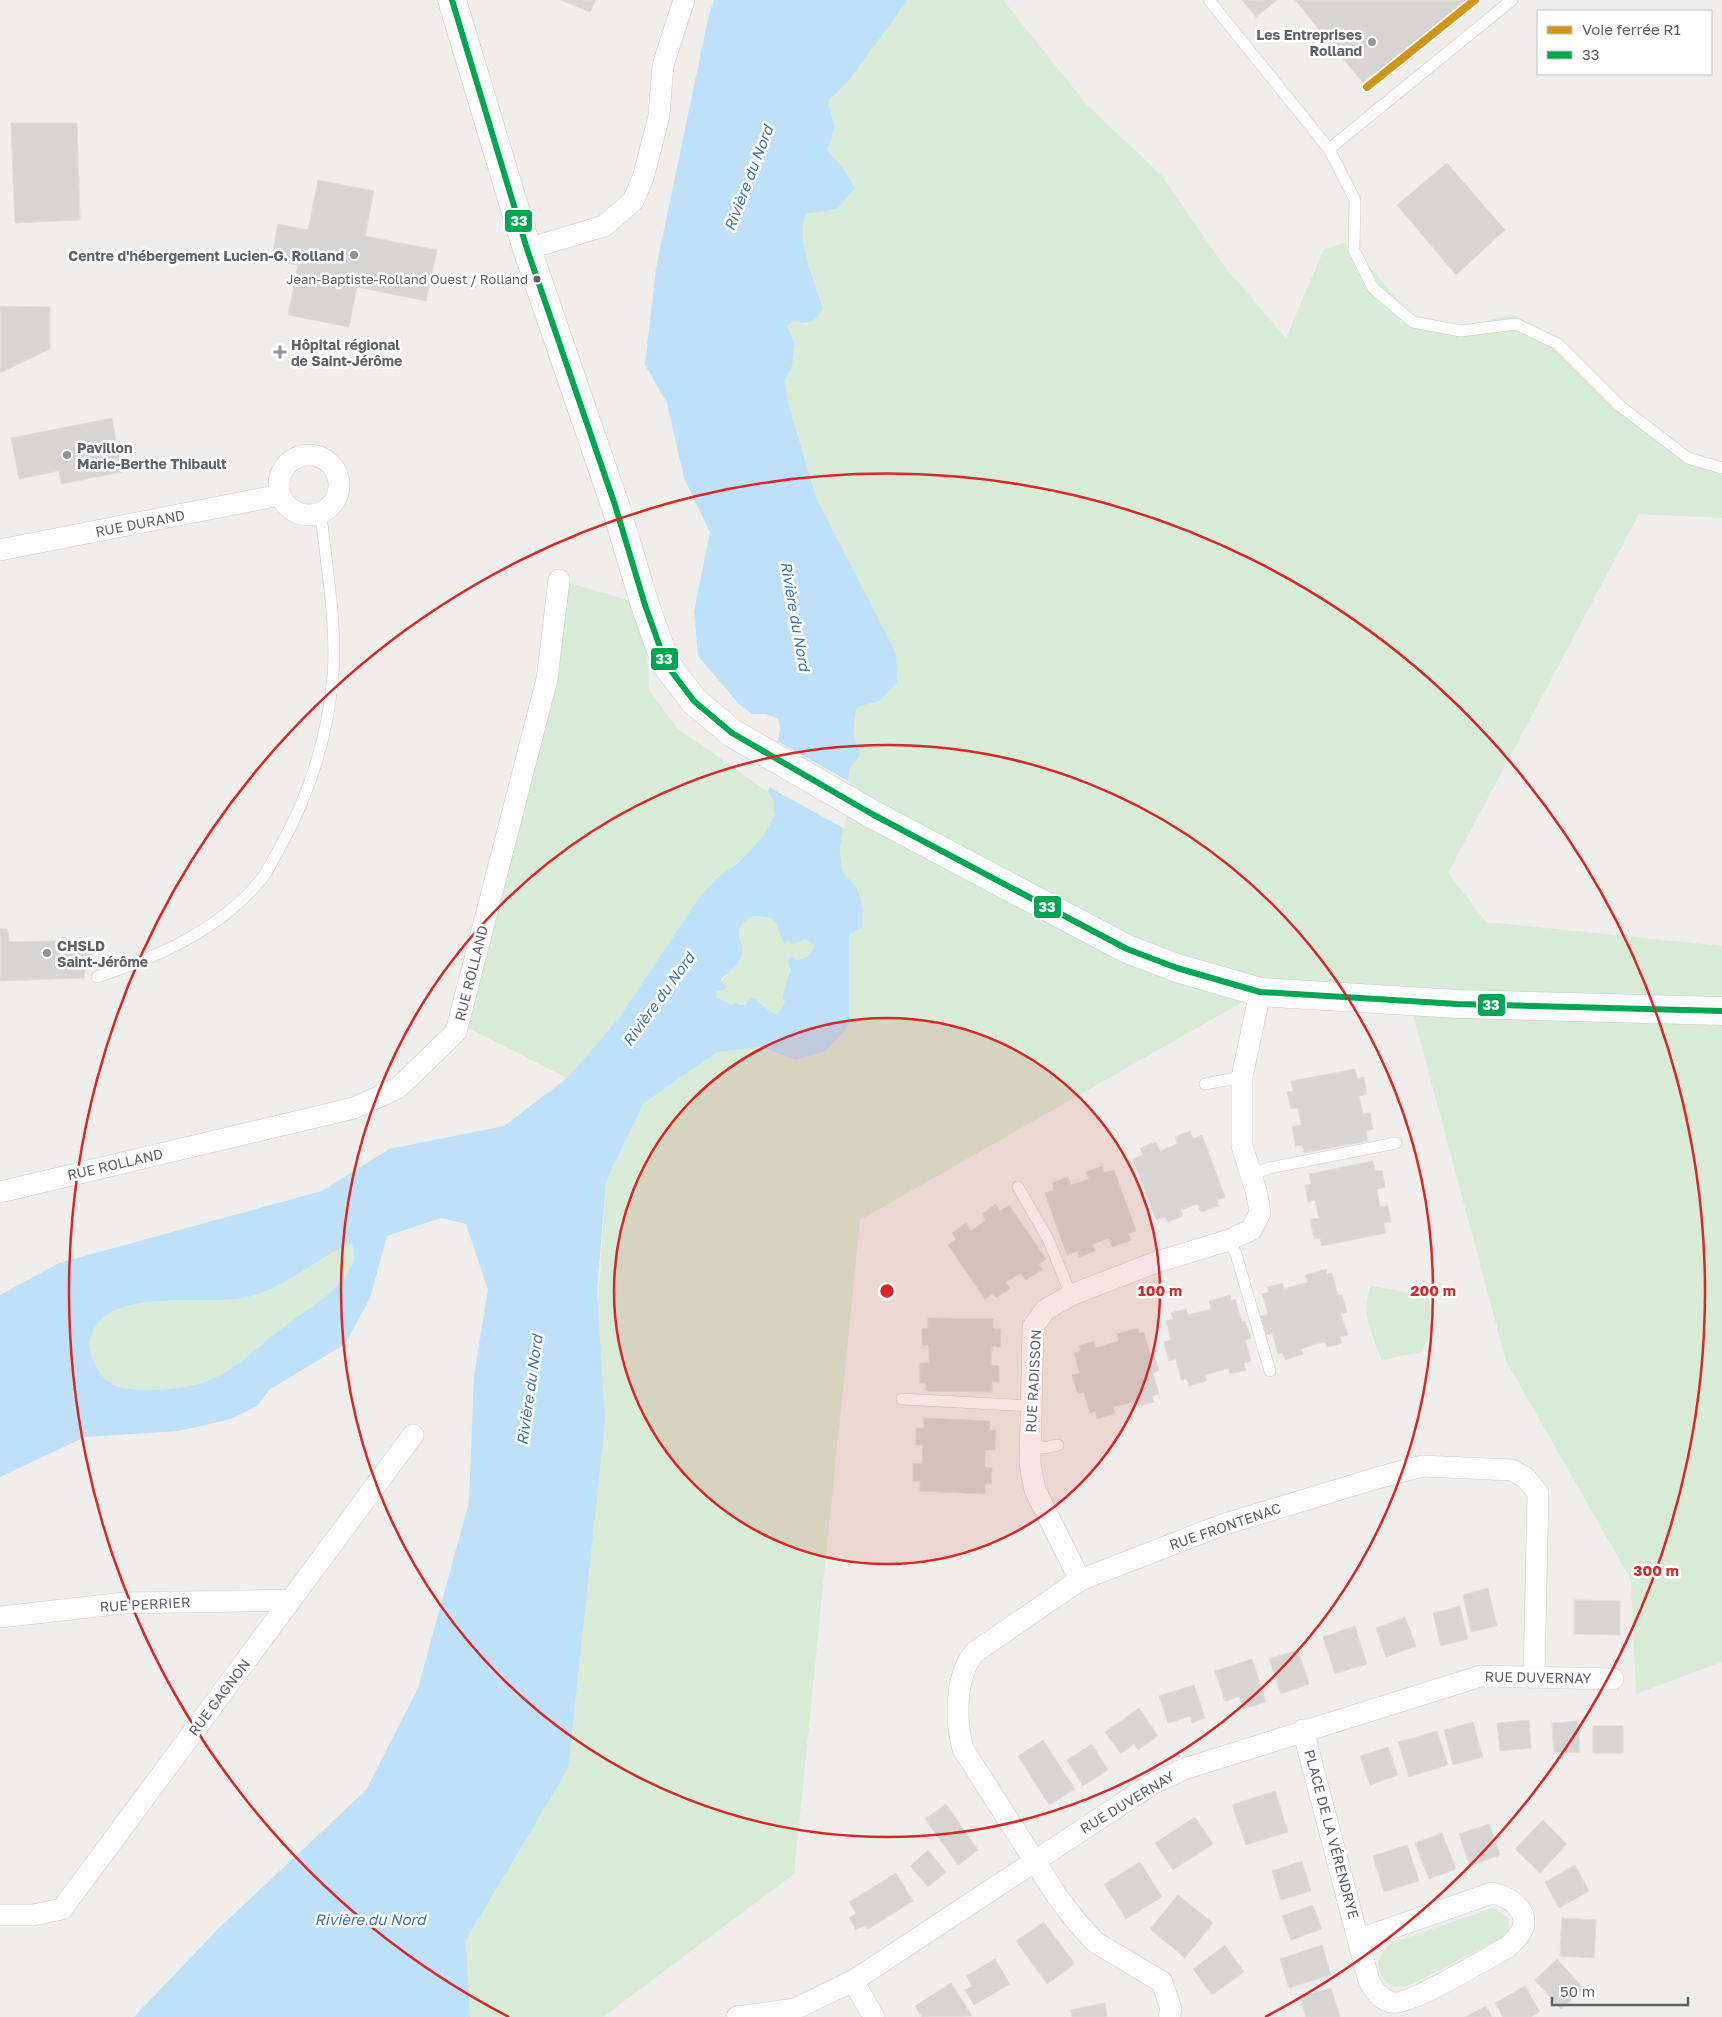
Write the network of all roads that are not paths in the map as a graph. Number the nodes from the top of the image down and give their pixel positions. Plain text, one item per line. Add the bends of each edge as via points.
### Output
1 (452, 0) edge
2 (684, 0) edge
3 (1208, 0) edge
4 (1512, 0) edge
5 (1330, 149) junction
6 (527, 249) junction
7 (1722, 468) edge
8 (280, 495) junction
9 (321, 513) junction
10 (0, 550) edge
11 (559, 580) dead end
12 (97, 977) dead end
13 (1260, 992) junction
14 (1722, 1011) edge
15 (1242, 1077) junction
16 (1206, 1084) dead end
17 (1396, 1143) dead end
18 (1251, 1175) junction
19 (1018, 1187) dead end
20 (0, 1192) edge
21 (1229, 1240) junction
22 (1071, 1295) junction
23 (1270, 1372) dead end
24 (902, 1399) dead end
25 (1031, 1406) junction
26 (413, 1435) dead end
27 (1030, 1440) junction
28 (1058, 1446) dead end
29 (1080, 1580) junction
30 (290, 1600) junction
31 (0, 1617) edge
32 (1534, 1676) junction
33 (1613, 1679) dead end
34 (1303, 1730) junction
35 (1036, 1859) junction
36 (0, 1915) edge
37 (1360, 1938) junction
38 (853, 1981) junction
39 (737, 2017) edge
40 (874, 2017) edge
41 (1169, 2017) edge

1 - 6 street
2 - 6 street via 663,65 657,125 643,178 633,201 604,226
3 - 5 lane
4 - 5 lane
5 - 7 lane via 1355,200 1354,250 1373,288 1413,322 1461,331 1516,324 1558,344 1620,406 1688,458
6 - 13 street via 666,664 694,701 732,733 762,752 1127,949 1177,968
8 - 9 street via 294,511 310,516
8 - 9 street via 279,480 289,462 299,456 320,456 333,466 340,486 332,505
8 - 10 street, RUE DURAND
9 - 12 lane via 333,675 324,732 308,789 286,837 264,877 211,925 177,946
11 - 20 street, RUE ROLLAND via 547,680 456,1032 398,1088 354,1108
13 - 14 street via 1458,1004
13 - 15 street, RUE RADISSON
15 - 16 lane
15 - 18 street, RUE RADISSON via 1242,1146
17 - 18 lane via 1269,1168
18 - 21 street, RUE RADISSON via 1260,1213 1251,1230
19 - 22 lane via 1048,1239
21 - 22 street, RUE RADISSON via 1154,1263
21 - 23 lane via 1236,1254
22 - 25 street, RUE RADISSON via 1044,1310 1033,1327
24 - 25 lane
25 - 27 street, RUE RADISSON
26 - 30 street, RUE GAGNON
27 - 28 lane via 1043,1448
27 - 29 street, RUE RADISSON via 1035,1490
29 - 32 street, RUE FRONTENAC via 1222,1525 1422,1466 1512,1470 1526,1478 1538,1493
29 - 35 street, RUE FRONTENAC via 975,1652 966,1662 961,1681 959,1735 963,1748
30 - 31 street, RUE PERRIER via 124,1603
30 - 36 street, RUE GAGNON via 62,1909 33,1915
32 - 33 street, RUE DUVERNAY
32 - 34 street, RUE DUVERNAY via 1481,1676
34 - 35 street, RUE DUVERNAY via 1184,1769 1152,1784
34 - 37 street, PLACE DE LA VÉRENDRYE
35 - 38 street, RUE DUVERNAY
35 - 41 street, RUE FRONTENAC via 1057,1896 1095,1942 1162,1982 1171,2009
37 - 37 street, PLACE DE LA VÉRENDRYE via 1369,1980 1376,1993 1391,2002 1410,2000 1508,1947 1520,1934 1524,1919 1518,1905 1506,1895 1492,1893
38 - 39 street, RUE DUVERNAY via 795,2008
38 - 40 street

